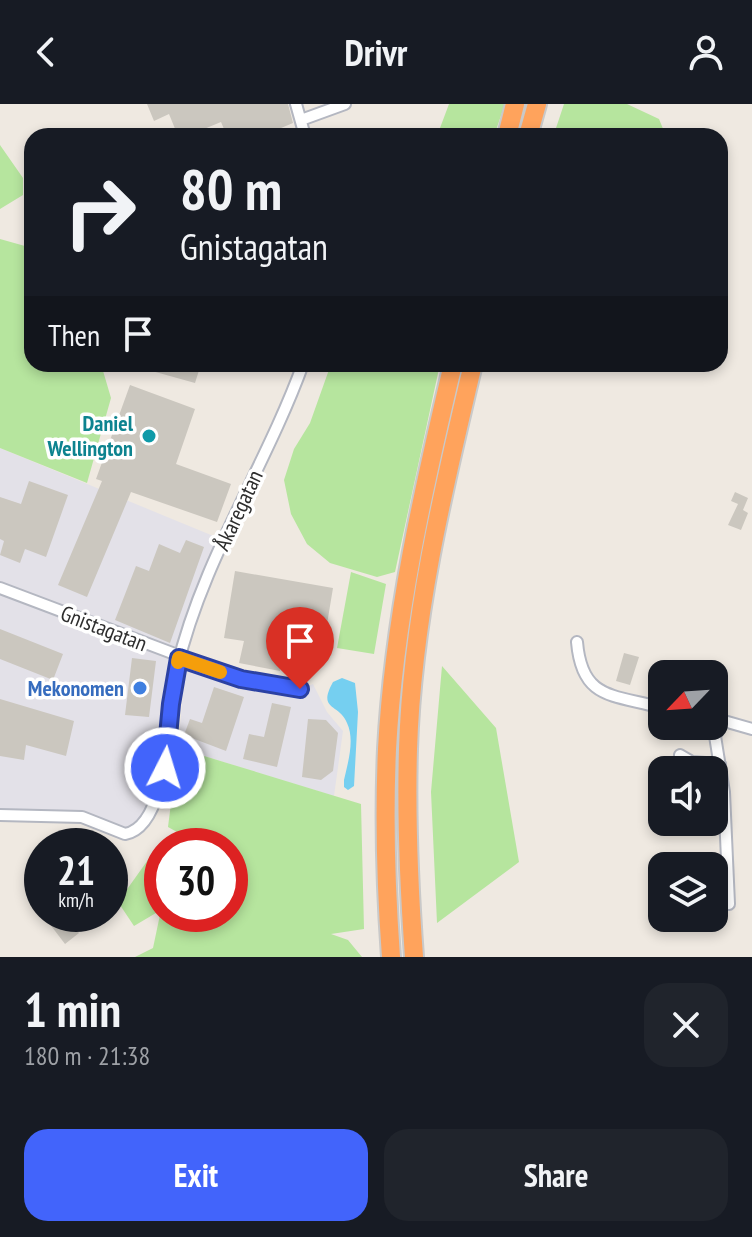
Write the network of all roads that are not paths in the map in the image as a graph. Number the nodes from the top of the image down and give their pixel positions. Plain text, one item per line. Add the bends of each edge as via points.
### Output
1 (296, 104) edge
2 (345, 104) edge
3 (515, 104) edge
4 (537, 104) edge
5 (301, 120) junction
6 (303, 128) edge
7 (509, 128) edge
8 (530, 128) edge
9 (300, 372) edge
10 (451, 372) edge
11 (471, 372) edge
12 (0, 588) edge
13 (577, 642) dead end
14 (179, 658) junction
15 (300, 689) dead end
16 (648, 704) edge
17 (728, 722) edge
18 (752, 729) edge
19 (0, 815) edge
20 (728, 888) edge
21 (729, 904) dead end
22 (391, 957) edge
23 (414, 957) edge

1 - 5 street
2 - 5 street
3 - 7 highway
4 - 8 highway
5 - 6 street
9 - 14 street, Åkaregatan via 223,540
10 - 22 highway via 406,583 393,681 387,751
11 - 23 highway via 425,587 413,680 408,749
12 - 14 street, Gnistagatan
13 - 16 street via 592,688
14 - 15 street, Gnistagatan via 241,679
14 - 19 street, Åkaregatan via 165,768 143,825 125,834 82,817
17 - 18 street
20 - 21 street

